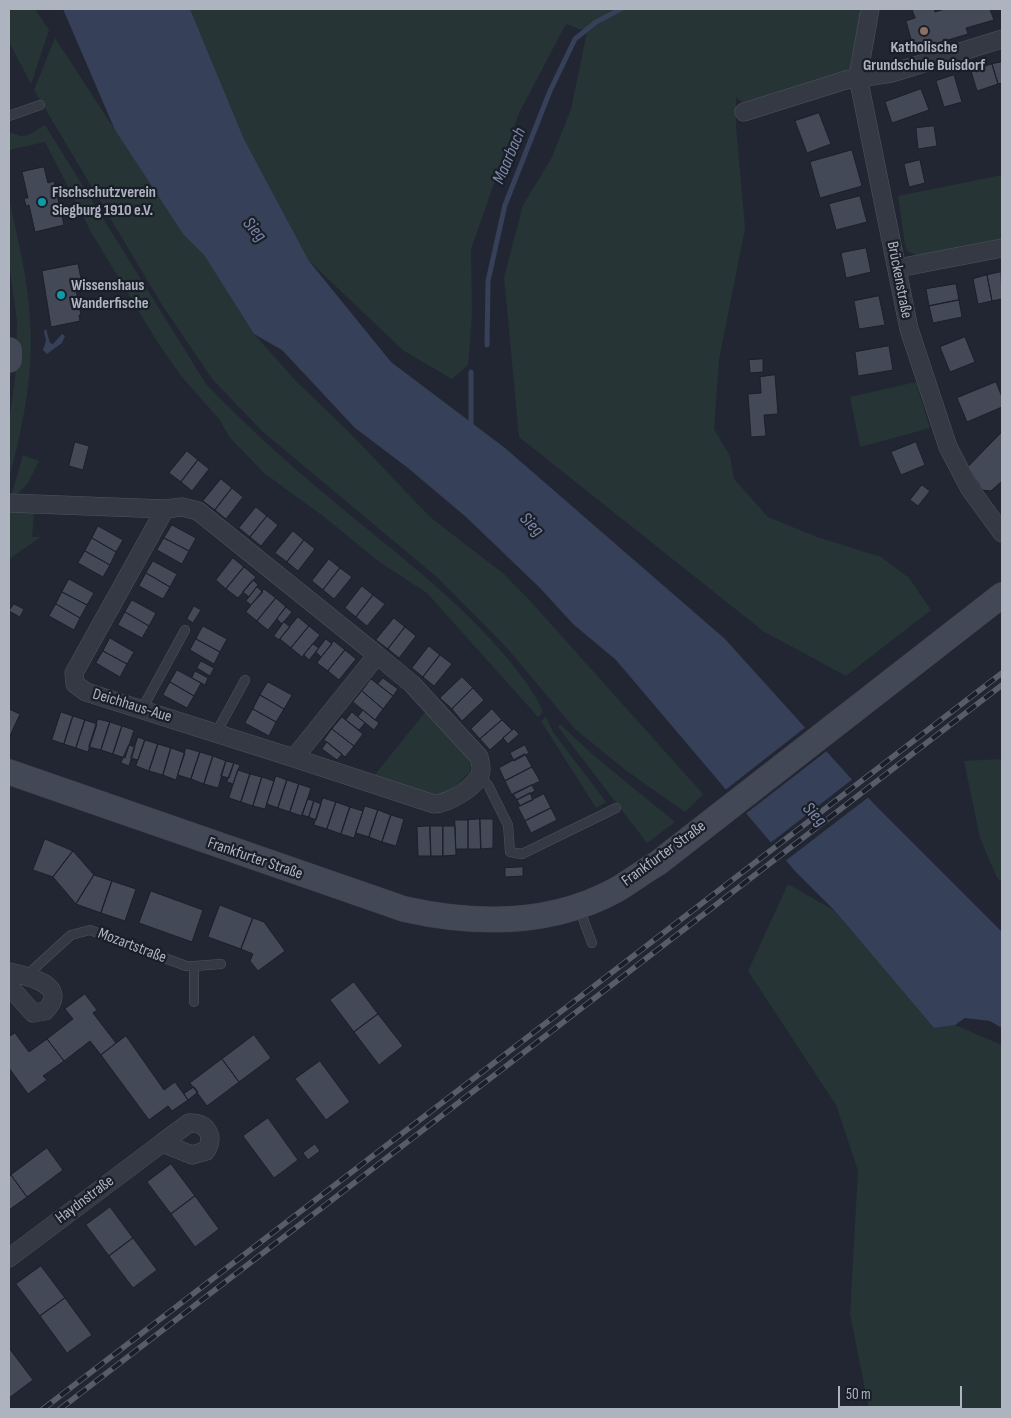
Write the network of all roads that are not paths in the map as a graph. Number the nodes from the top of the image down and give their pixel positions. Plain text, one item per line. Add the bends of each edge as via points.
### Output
1 (870, 9) edge
2 (1002, 39) edge
3 (858, 77) junction
4 (40, 105) dead end
5 (744, 112) dead end
6 (9, 116) edge
7 (1002, 248) edge
8 (898, 268) junction
9 (9, 350) edge
10 (9, 360) edge
11 (9, 503) edge
12 (165, 509) junction
13 (1002, 533) edge
14 (1002, 595) edge
15 (185, 630) dead end
16 (377, 654) junction
17 (245, 680) dead end
18 (142, 709) junction
19 (216, 733) junction
20 (294, 758) junction
21 (9, 772) edge
22 (479, 776) junction
23 (616, 808) dead end
24 (579, 906) junction
25 (592, 942) dead end
26 (221, 964) dead end
27 (194, 966) junction
28 (17, 974) edge
29 (9, 986) edge
30 (194, 1002) dead end
31 (162, 1143) dead end
32 (9, 1258) edge

1 - 3 street, Brückenstraße
2 - 3 street via 892,73
3 - 5 street
3 - 8 street, Brückenstraße
4 - 6 lane
7 - 8 street
8 - 13 street, Brückenstraße via 909,329 948,447 970,489
9 - 10 main road
11 - 12 street
12 - 16 street via 182,507 198,511
12 - 18 street, Deichhaus-Aue via 74,673 75,684 86,692
14 - 24 main road, Frankfurter Straße via 658,862 616,890
15 - 18 lane
16 - 20 street
16 - 22 street via 412,684 479,757
17 - 19 lane
18 - 19 street, Deichhaus-Aue
19 - 20 street, Deichhaus-Aue
20 - 22 street, Deichhaus-Aue via 434,804 455,798
21 - 24 main road, Frankfurter Straße via 404,909 442,918 484,921 544,915
22 - 23 lane via 488,785 508,825 510,852 522,854
24 - 25 lane
26 - 27 lane, Mozartstraße
27 - 28 lane, Mozartstraße via 186,966 90,930 71,935
27 - 30 lane
28 - 29 street, Mozartstraße via 38,980 50,989 52,1001 45,1011 29,1011
31 - 32 street, Haydnstraße

